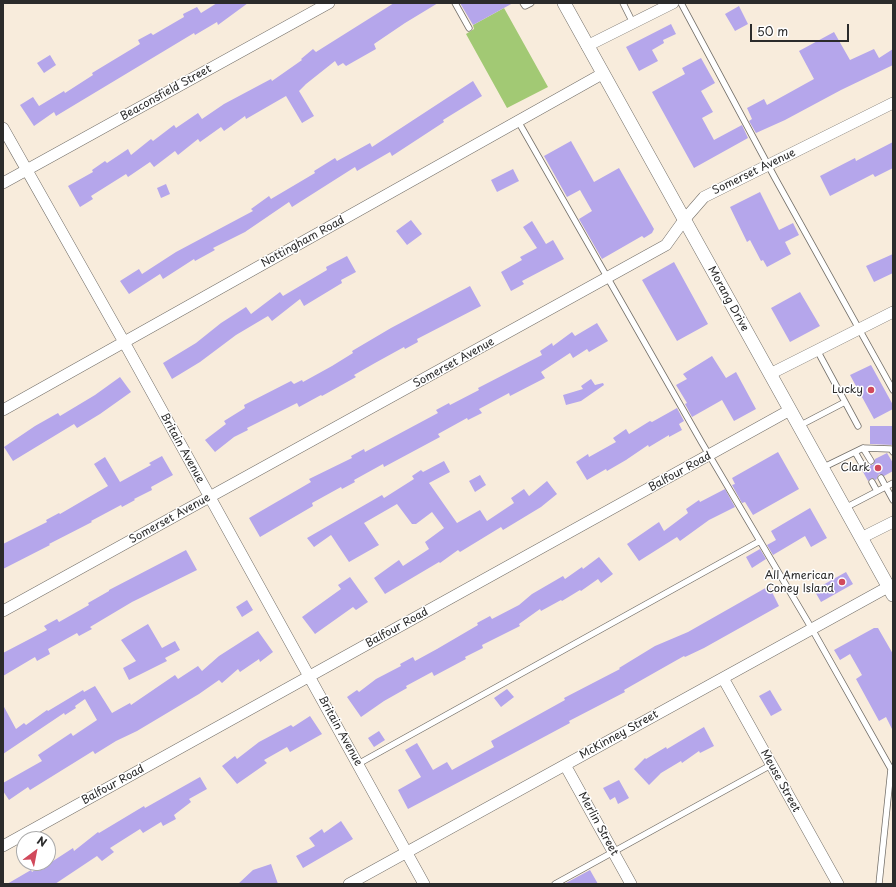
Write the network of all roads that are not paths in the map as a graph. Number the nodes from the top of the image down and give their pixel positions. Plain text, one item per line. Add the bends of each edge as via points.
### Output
1 (329, 3) edge
2 (455, 3) edge
3 (523, 3) edge
4 (531, 3) edge
5 (564, 3) edge
6 (623, 3) edge
7 (673, 3) edge
8 (681, 3) edge
9 (633, 23) junction
10 (469, 28) dead end
11 (587, 46) junction
12 (602, 74) junction
13 (893, 104) edge
14 (518, 121) junction
15 (3, 128) edge
16 (768, 166) junction
17 (26, 170) junction
18 (3, 183) edge
19 (684, 220) junction
20 (607, 278) junction
21 (893, 312) edge
22 (859, 329) junction
23 (124, 342) junction
24 (817, 350) junction
25 (770, 374) junction
26 (893, 390) edge
27 (845, 402) junction
28 (3, 410) edge
29 (790, 410) junction
30 (799, 426) junction
31 (858, 426) dead end
32 (863, 448) junction
33 (855, 452) junction
34 (893, 452) edge
35 (710, 456) junction
36 (871, 462) dead end
37 (863, 466) dead end
38 (822, 468) junction
39 (881, 478) dead end
40 (872, 482) dead end
41 (893, 483) edge
42 (886, 487) junction
43 (877, 491) junction
44 (210, 498) junction
45 (893, 500) edge
46 (845, 508) junction
47 (893, 522) edge
48 (861, 538) junction
49 (760, 541) junction
50 (891, 591) edge
51 (3, 612) edge
52 (812, 629) junction
53 (309, 676) junction
54 (723, 678) junction
55 (358, 764) junction
56 (565, 765) junction
57 (771, 765) junction
58 (3, 846) edge
59 (407, 852) junction
60 (613, 852) junction
61 (349, 884) edge
62 (424, 884) edge
63 (555, 884) edge
64 (631, 884) edge
65 (838, 884) edge
66 (879, 884) edge

1 - 17 street, Beaconsfield Street
2 - 10 lane
3 - 4 lane via 525,6
5 - 11 street, Morang Drive
6 - 9 lane
7 - 9 street
8 - 16 lane
9 - 11 street
11 - 12 street, Morang Drive
12 - 14 street, Nottingham Road
12 - 19 street, Morang Drive
13 - 16 street, Somerset Avenue
14 - 20 lane
14 - 23 street, Nottingham Road
15 - 17 street, Britain Avenue
16 - 19 street, Somerset Avenue via 704,197
16 - 22 lane
17 - 18 street, Beaconsfield Street
17 - 23 street, Britain Avenue
19 - 20 street, Somerset Avenue via 666,245
19 - 25 street, Morang Drive
20 - 35 lane
20 - 44 street, Somerset Avenue
21 - 22 street
22 - 24 street
22 - 26 lane
23 - 28 street, Nottingham Road
23 - 44 street, Britain Avenue
24 - 25 street
24 - 27 lane
25 - 29 street, Morang Drive
27 - 30 lane
27 - 31 lane
29 - 30 street, Morang Drive
29 - 35 street, Balfour Road
30 - 38 street, Morang Drive
32 - 33 lane
32 - 34 lane via 891,449
32 - 36 lane
33 - 37 lane
33 - 38 lane
35 - 49 lane
35 - 53 street, Balfour Road
38 - 46 street, Morang Drive
39 - 42 lane
40 - 43 lane
41 - 42 lane
42 - 43 lane
42 - 45 lane
43 - 46 lane
44 - 51 street, Somerset Avenue
44 - 53 street, Britain Avenue
46 - 48 street, Morang Drive
47 - 48 street
48 - 50 street, Morang Drive
49 - 52 lane
49 - 55 lane
50 - 52 street, McKinney Street
52 - 54 street, McKinney Street
52 - 66 lane via 891,769
53 - 55 street, Britain Avenue
53 - 58 street, Balfour Road
54 - 56 street, McKinney Street
54 - 57 street, Meuse Street
55 - 59 street, Britain Avenue
56 - 59 street, McKinney Street
56 - 60 street, Merlin Street
57 - 60 lane
57 - 65 street, Meuse Street
59 - 61 street, McKinney Street
59 - 62 street, Britain Avenue
60 - 63 lane
60 - 64 street, Merlin Street

